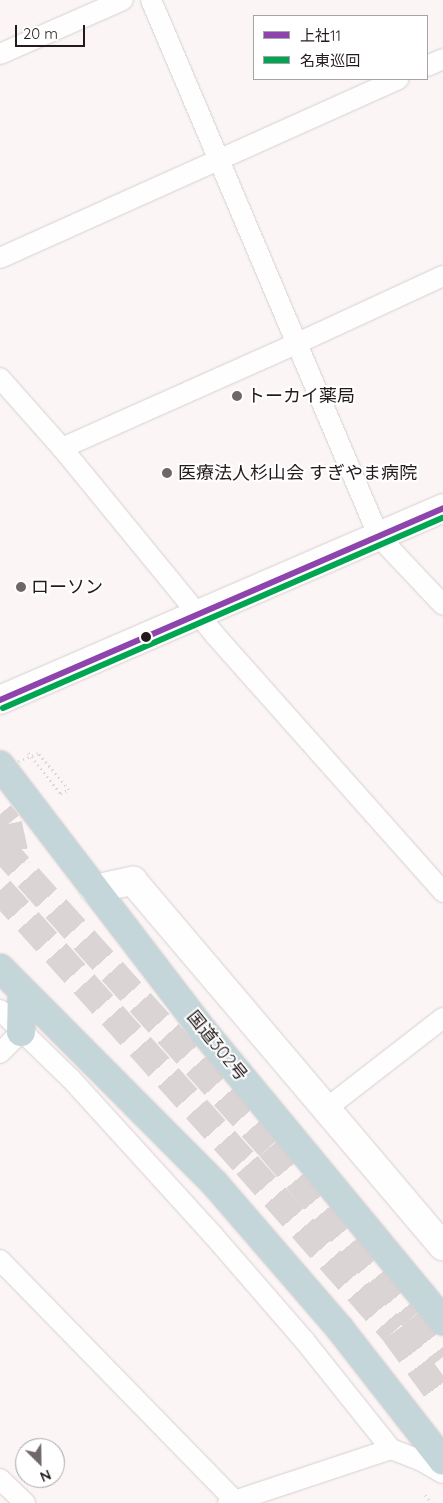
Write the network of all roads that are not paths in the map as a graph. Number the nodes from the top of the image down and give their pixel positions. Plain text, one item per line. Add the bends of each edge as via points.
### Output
1 (123, 0) edge
2 (151, 0) edge
3 (0, 54) edge
4 (443, 59) edge
5 (428, 66) edge
6 (397, 80) edge
7 (219, 160) junction
8 (0, 258) edge
9 (443, 276) edge
10 (298, 343) junction
11 (0, 378) edge
12 (62, 448) junction
13 (443, 508) edge
14 (378, 537) junction
15 (443, 605) edge
16 (199, 614) junction
17 (0, 700) edge
18 (0, 765) edge
19 (94, 889) junction
20 (443, 892) edge
21 (0, 968) edge
22 (22, 991) junction
23 (0, 1010) edge
24 (443, 1018) edge
25 (21, 1032) junction
26 (0, 1053) edge
27 (327, 1108) junction
28 (443, 1246) edge
29 (0, 1260) edge
30 (443, 1321) edge
31 (391, 1449) junction
32 (443, 1461) edge
33 (443, 1473) edge
34 (0, 1479) edge
35 (233, 1502) edge
36 (25, 1503) edge

1 - 3 street
2 - 7 street
4 - 5 street
6 - 7 street
7 - 8 street
7 - 10 street
9 - 10 street
10 - 12 street
10 - 14 street
11 - 12 street
12 - 16 street
13 - 14 street
14 - 15 street
14 - 16 street
16 - 17 street
16 - 20 street
18 - 19 highway, 国道302号
19 - 27 street via 133,881
19 - 30 highway, 国道302号 via 205,1033
21 - 22 highway
22 - 25 highway
22 - 32 highway via 221,1191 346,1335
23 - 25 street
24 - 27 street
25 - 26 street
25 - 31 street via 72,1079 213,1235 304,1340
27 - 28 street
29 - 35 street
31 - 33 street
31 - 35 street
34 - 36 street

